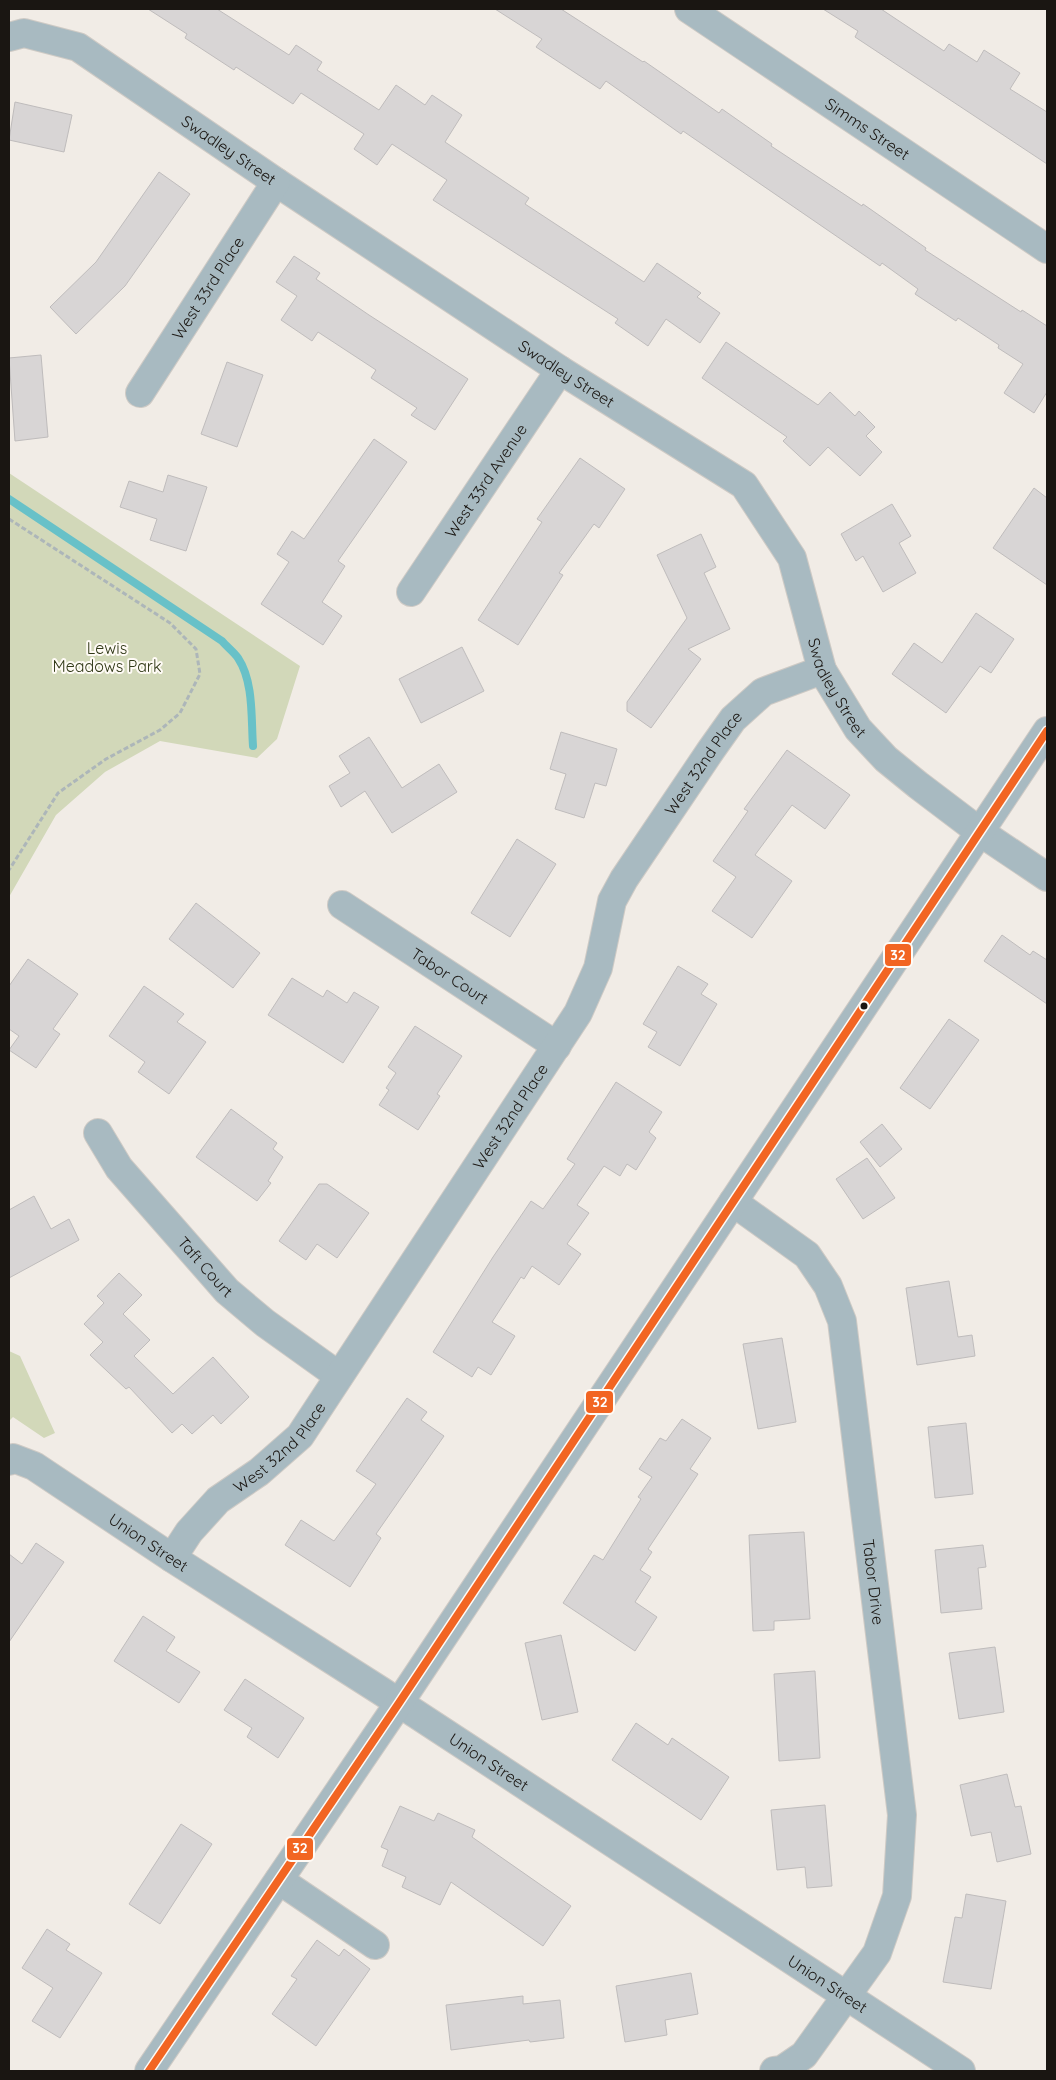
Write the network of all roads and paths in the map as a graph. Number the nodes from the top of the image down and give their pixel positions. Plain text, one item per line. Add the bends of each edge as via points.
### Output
1 (689, 9) edge
2 (16, 35) edge
3 (276, 182) junction
4 (1047, 249) edge
5 (560, 370) junction
6 (140, 393) dead end
7 (9, 519) edge
8 (411, 592) dead end
9 (822, 670) junction
10 (1047, 731) edge
11 (980, 832) junction
12 (9, 870) edge
13 (1047, 877) edge
14 (342, 905) dead end
15 (557, 1046) junction
16 (98, 1133) dead end
17 (733, 1202) junction
18 (339, 1376) junction
19 (11, 1460) edge
20 (172, 1558) junction
21 (399, 1703) junction
22 (279, 1880) junction
23 (375, 1945) dead end
24 (846, 1996) junction
25 (149, 2071) edge
26 (774, 2071) edge
27 (962, 2071) edge

1 - 4 street, Simms Street
2 - 3 street, Swadley Street via 78,47
3 - 5 street, Swadley Street
3 - 6 street, West 33rd Place
5 - 8 street, West 33rd Avenue
5 - 9 street, Swadley Street via 744,485 792,558
7 - 12 path via 170,623 196,648 200,674 180,713 160,730 106,759 58,793
9 - 11 street, Swadley Street via 858,729 886,759
9 - 15 street, West 32nd Place via 763,692 733,719 711,750 612,901 598,968 578,1013
10 - 11 street
11 - 13 street
11 - 17 street
14 - 15 street, Tabor Court
15 - 18 street, West 32nd Place
16 - 18 street, Taft Court via 119,1168 227,1291
17 - 21 street
17 - 24 street, Tabor Drive via 807,1255 828,1286 842,1321 902,1815 897,1896 877,1953
18 - 20 street, West 32nd Place via 300,1436 259,1472 218,1500 189,1532
19 - 20 street, Union Street via 34,1466
20 - 21 street, Union Street
21 - 22 street
21 - 24 street, Union Street
22 - 23 street
22 - 25 street
24 - 26 street, Tabor Drive via 804,2055 782,2070
24 - 27 street, Union Street

